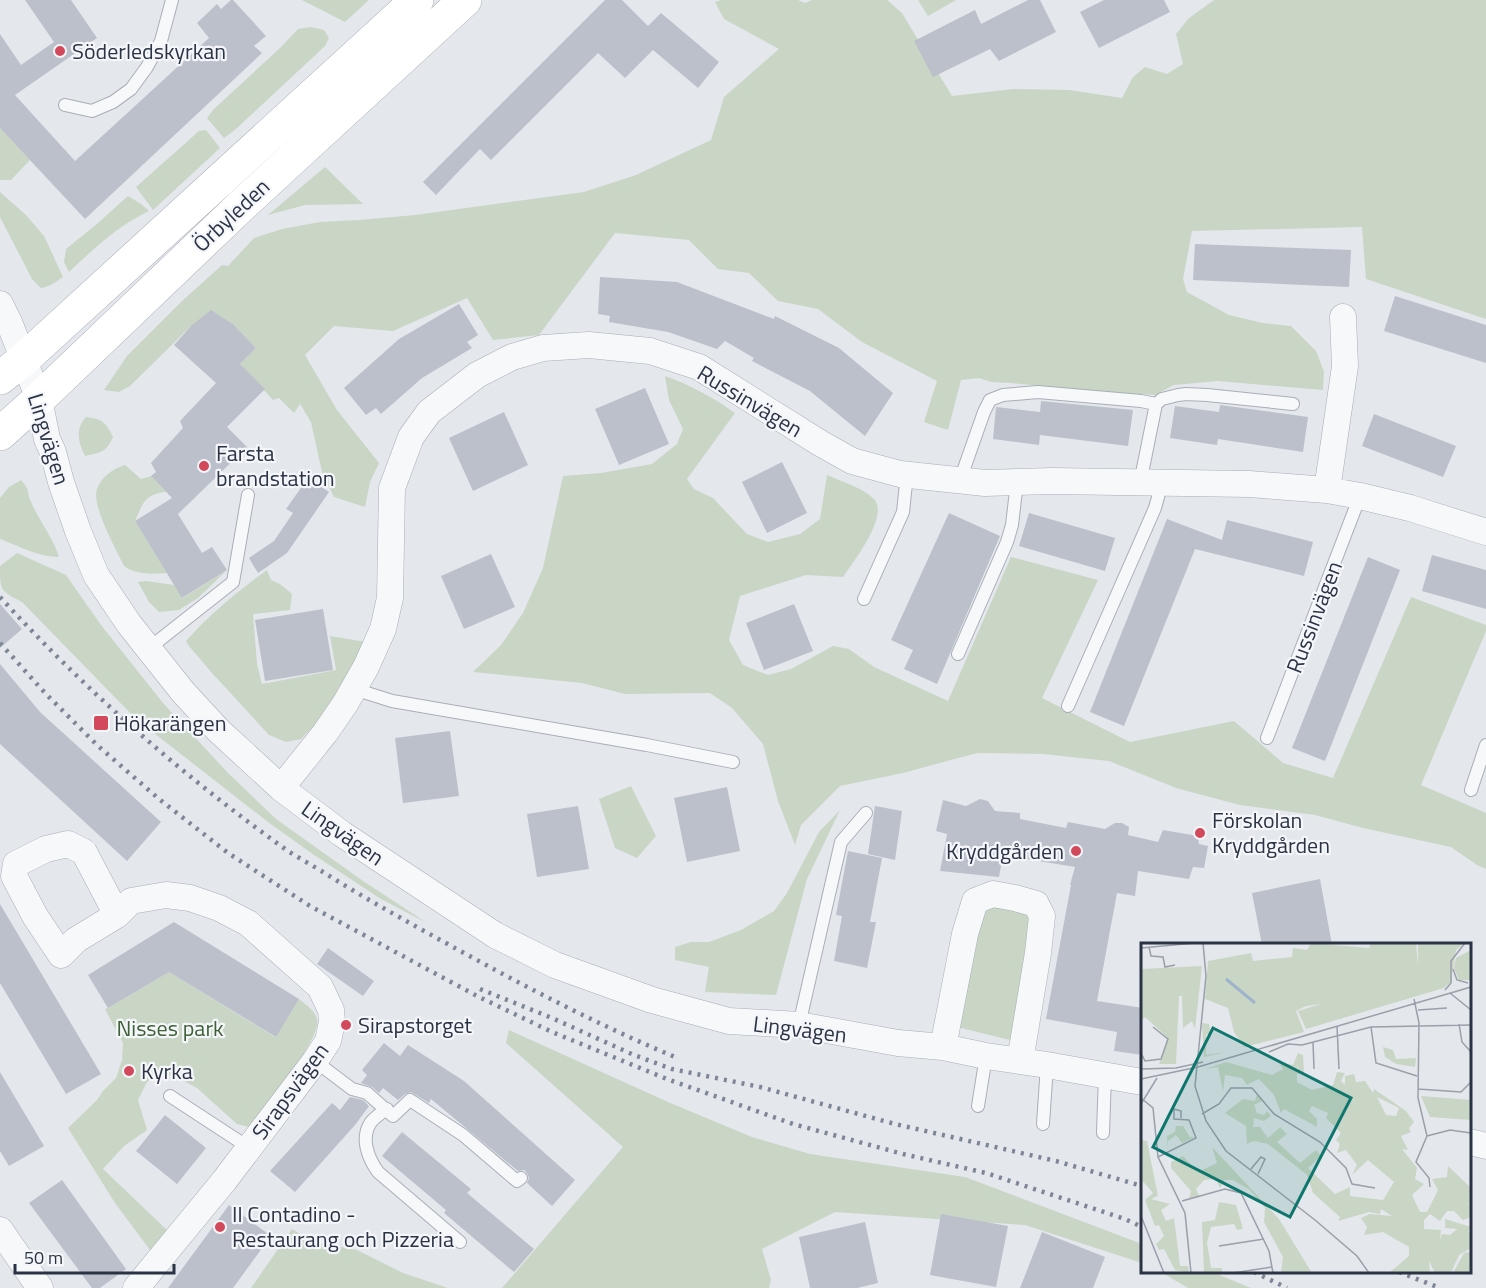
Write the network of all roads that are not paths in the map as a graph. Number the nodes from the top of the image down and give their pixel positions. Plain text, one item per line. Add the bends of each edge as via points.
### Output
1 (172, 0) edge
2 (417, 0) edge
3 (465, 0) edge
4 (65, 105) dead end
5 (0, 304) edge
6 (1343, 317) dead end
7 (23, 378) edge
8 (0, 401) edge
9 (1156, 404) junction
10 (1293, 404) dead end
11 (0, 434) edge
12 (907, 474) junction
13 (960, 480) junction
14 (1017, 482) junction
15 (1151, 483) junction
16 (1327, 490) junction
17 (248, 495) dead end
18 (1360, 496) junction
19 (1486, 532) edge
20 (864, 599) dead end
21 (148, 649) junction
22 (958, 654) dead end
23 (354, 689) junction
24 (1068, 706) dead end
25 (1267, 738) dead end
26 (1486, 745) edge
27 (733, 762) dead end
28 (281, 788) junction
29 (1471, 790) dead end
30 (866, 813) dead end
31 (117, 915) dead end
32 (799, 1025) junction
33 (943, 1047) junction
34 (986, 1056) junction
35 (315, 1060) junction
36 (1020, 1061) junction
37 (1047, 1065) junction
38 (1106, 1075) junction
39 (1141, 1082) edge
40 (170, 1096) dead end
41 (978, 1106) dead end
42 (387, 1109) junction
43 (1043, 1124) dead end
44 (1102, 1133) dead end
45 (1471, 1142) edge
46 (1486, 1146) edge
47 (248, 1147) junction
48 (521, 1178) dead end
49 (0, 1230) edge
50 (460, 1242) dead end
51 (40, 1288) edge
52 (136, 1288) edge

1 - 4 lane via 161,41 131,89 92,111
2 - 7 main road, Örbyleden
3 - 7 main road, Örbyleden via 242,205
5 - 7 street, Lingvägen via 9,322
6 - 16 street via 1344,366
7 - 8 main road, Örbyleden
7 - 11 main road, Örbyleden
7 - 21 street, Lingvägen via 96,575
9 - 10 lane via 1178,394
9 - 13 lane via 1038,392 990,400
9 - 15 lane
12 - 13 street, Russinvägen
12 - 20 lane via 903,512
12 - 23 street, Russinvägen via 852,461 699,368 650,351 589,345 543,348 512,357 477,375 429,412 411,437 392,488 390,598 386,619
13 - 14 street, Russinvägen
14 - 15 street, Russinvägen
14 - 22 lane via 1012,525
15 - 16 street, Russinvägen
15 - 24 lane via 1155,508
16 - 18 street, Russinvägen
17 - 21 lane via 233,582
18 - 19 street, Russinvägen
18 - 25 lane, Russinvägen
21 - 28 street, Lingvägen via 219,731
23 - 27 lane via 392,701
23 - 28 street, Russinvägen
26 - 29 lane
28 - 32 street, Lingvägen via 342,834 495,935 555,965 652,1000 729,1021
30 - 32 lane via 841,842
31 - 35 street, Sirapsvägen via 131,902 166,895 190,898 248,923 320,987 332,1022 328,1041
32 - 33 street, Lingvägen
33 - 34 street, Lingvägen
33 - 36 street via 964,934 975,901 993,894 1015,898 1036,904 1042,916
34 - 36 street, Lingvägen
34 - 41 lane
35 - 42 lane via 352,1089 367,1093
35 - 47 street, Sirapsvägen
36 - 37 street, Lingvägen
37 - 38 street, Lingvägen
37 - 43 lane
38 - 39 street, Lingvägen
38 - 44 lane
40 - 47 lane
42 - 48 lane via 393,1116 410,1100 462,1135 517,1181
42 - 50 lane via 367,1130 372,1164
45 - 46 street
47 - 52 street, Sirapsvägen
49 - 51 street

